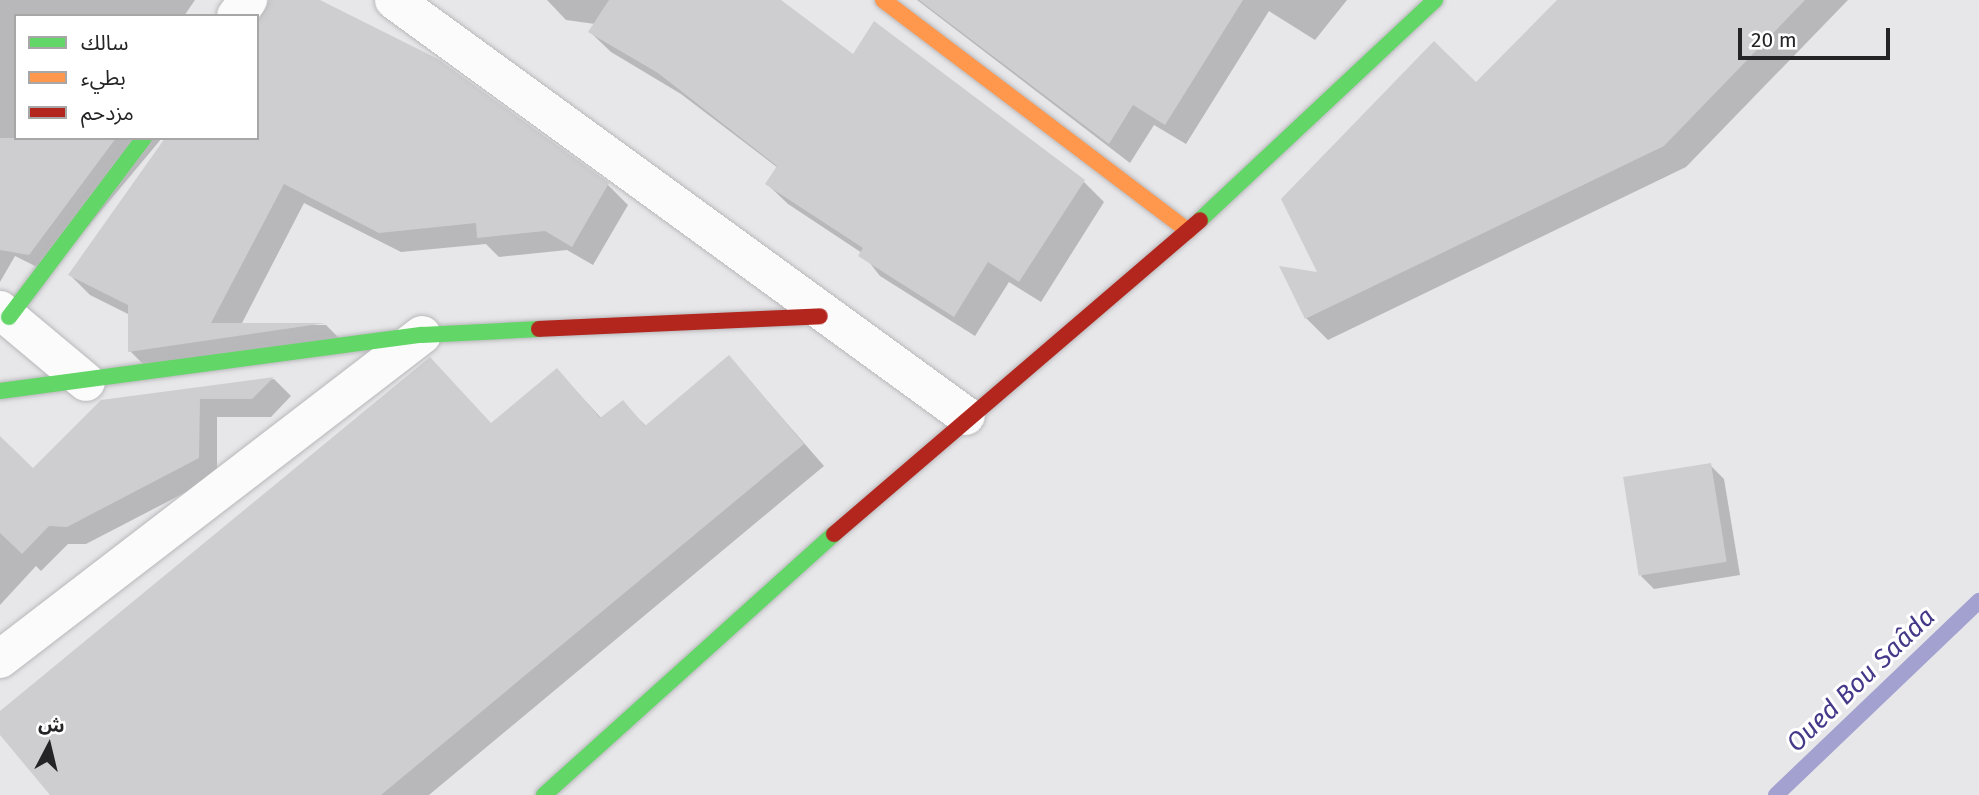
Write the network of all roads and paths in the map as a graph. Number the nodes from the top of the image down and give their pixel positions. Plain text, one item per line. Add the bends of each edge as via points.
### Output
1 (394, 0) edge
2 (883, 0) edge
3 (1435, 0) edge
4 (142, 140) edge
5 (1188, 231) junction
6 (5, 313) edge
7 (820, 316) junction
8 (422, 335) junction
9 (86, 382) junction
10 (0, 391) edge
11 (966, 416) junction
12 (0, 659) edge
13 (544, 795) edge

1 - 7 street
2 - 5 street
3 - 5 street
4 - 6 street
5 - 11 street
6 - 9 street
7 - 8 street
7 - 11 street
8 - 9 street
8 - 12 street
9 - 10 street
11 - 13 street

